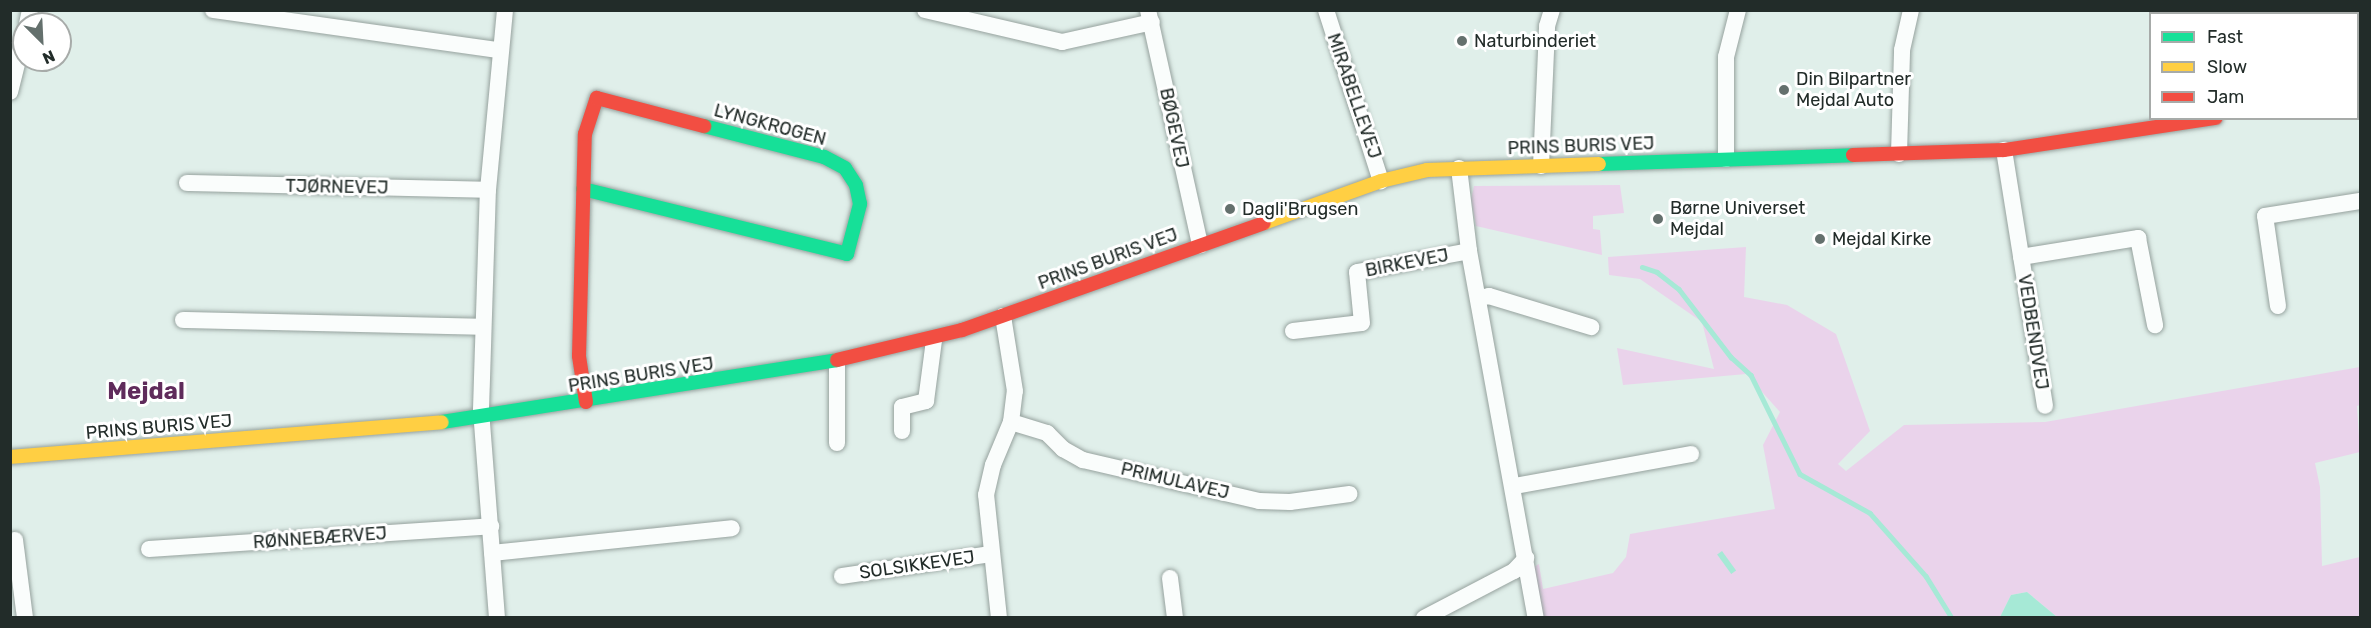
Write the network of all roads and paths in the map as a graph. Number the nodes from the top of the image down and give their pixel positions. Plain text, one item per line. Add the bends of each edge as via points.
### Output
1 (213, 10) edge
2 (505, 10) edge
3 (926, 10) edge
4 (1326, 10) edge
5 (1552, 10) edge
6 (1738, 10) edge
7 (1911, 10) edge
8 (1150, 16) edge
9 (499, 50) junction
10 (15, 72) edge
11 (10, 92) edge
12 (2203, 120) edge
13 (2004, 150) junction
14 (1899, 154) junction
15 (1726, 159) junction
16 (1541, 166) junction
17 (1459, 168) junction
18 (1381, 181) junction
19 (187, 183) dead end
20 (583, 189) junction
21 (488, 190) junction
22 (2361, 201) edge
23 (1200, 245) junction
24 (1469, 250) junction
25 (2021, 257) junction
26 (1479, 297) junction
27 (2278, 306) dead end
28 (1003, 316) junction
29 (183, 320) dead end
30 (2155, 325) dead end
31 (483, 327) junction
32 (1591, 327) dead end
33 (1293, 331) dead end
34 (934, 340) junction
35 (837, 361) junction
36 (586, 402) junction
37 (2045, 406) dead end
38 (481, 419) junction
39 (1011, 422) junction
40 (902, 431) dead end
41 (837, 442) dead end
42 (1691, 454) dead end
43 (10, 457) edge
44 (1515, 486) junction
45 (1349, 494) dead end
46 (491, 526) junction
47 (732, 528) dead end
48 (15, 540) dead end
49 (149, 549) dead end
50 (492, 553) junction
51 (991, 554) junction
52 (1526, 558) junction
53 (842, 576) dead end
54 (1170, 578) dead end
55 (25, 618) edge
56 (497, 618) edge
57 (999, 618) edge
58 (1175, 618) edge
59 (1424, 618) edge
60 (1536, 618) edge

1 - 9 street
2 - 9 street
3 - 8 street via 1062,42
4 - 18 street, MIRABELLEVEJ
5 - 16 street via 1547,26
6 - 15 street via 1726,57
7 - 14 street via 1902,50
8 - 23 street, BØGEVEJ
9 - 21 street
10 - 11 street
12 - 13 street, PRINS BURIS VEJ
13 - 14 street, PRINS BURIS VEJ
13 - 25 street, VEDBENDVEJ
14 - 15 street, PRINS BURIS VEJ
15 - 16 street, PRINS BURIS VEJ
16 - 17 street, PRINS BURIS VEJ
17 - 18 street, PRINS BURIS VEJ
17 - 24 street, BIRKEVEJ
18 - 23 street, PRINS BURIS VEJ
19 - 21 street, TJØRNEVEJ
20 - 20 street, LYNGKROGEN via 847,254 860,204 856,185 845,168 824,157 597,98 585,134
20 - 36 street, LYNGKROGEN via 579,356
21 - 31 street
22 - 27 street via 2265,216
23 - 28 street, PRINS BURIS VEJ
24 - 26 street, BIRKEVEJ
24 - 33 street, BIRKEVEJ via 1357,272 1362,323
25 - 30 street, VEDBENDVEJ via 2138,238
25 - 37 street, VEDBENDVEJ
26 - 32 street via 1489,296
26 - 44 street, BIRKEVEJ
28 - 34 street, PRINS BURIS VEJ
28 - 39 street, SOLSIKKEVEJ via 1014,364
29 - 31 street
31 - 38 street
34 - 35 street, PRINS BURIS VEJ
34 - 40 street via 926,401 902,407
35 - 36 street, PRINS BURIS VEJ
35 - 41 street
36 - 38 street, PRINS BURIS VEJ
38 - 43 street, PRINS BURIS VEJ
38 - 46 street
39 - 45 street, PRIMULAVEJ via 1047,433 1083,460 1259,501 1290,502
39 - 51 street, SOLSIKKEVEJ via 993,465 986,495
42 - 44 street
44 - 52 street, BIRKEVEJ
46 - 49 street, RØNNEBÆRVEJ
46 - 50 street
47 - 50 street
48 - 55 street
50 - 56 street
51 - 53 street, SOLSIKKEVEJ
51 - 57 street, SOLSIKKEVEJ
52 - 59 street via 1514,571
52 - 60 street, BIRKEVEJ
54 - 58 street

